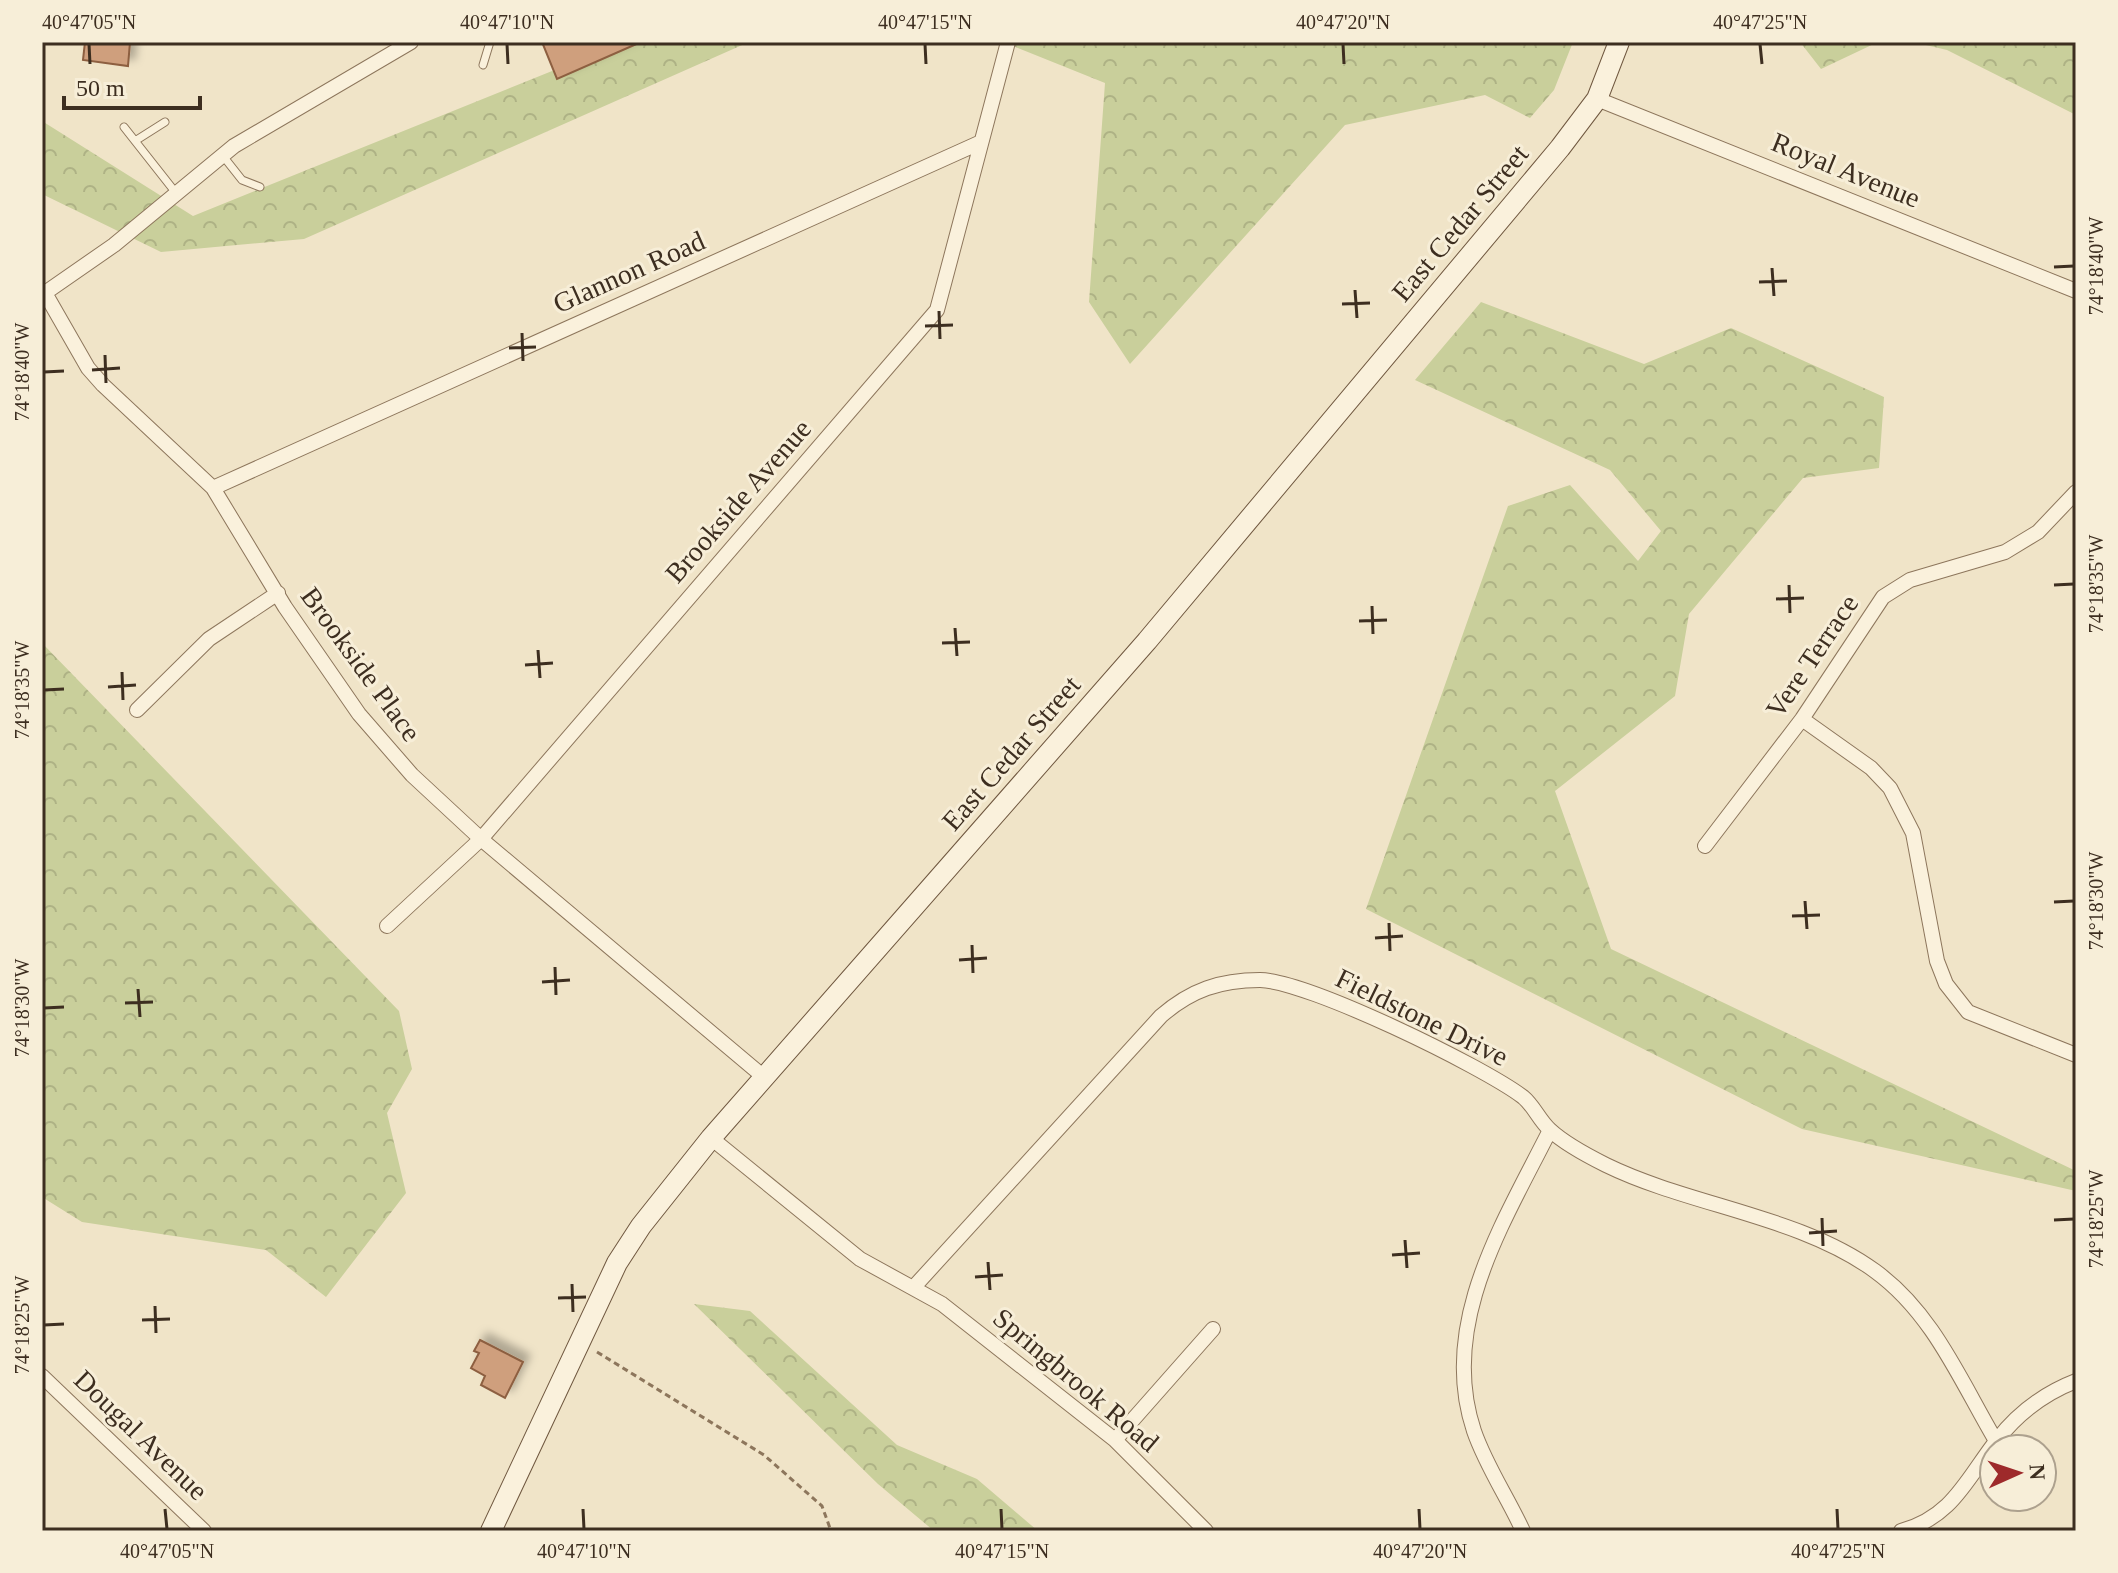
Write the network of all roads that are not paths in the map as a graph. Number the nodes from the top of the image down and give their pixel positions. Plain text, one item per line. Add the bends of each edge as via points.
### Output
1 (411, 42) edge
2 (490, 42) edge
3 (1008, 42) edge
4 (1619, 42) edge
5 (483, 65) dead end
6 (1597, 99) junction
7 (165, 122) dead end
8 (124, 127) dead end
9 (135, 141) junction
10 (979, 143) junction
11 (222, 155) junction
12 (260, 187) dead end
13 (176, 193) junction
14 (2076, 291) edge
15 (44, 294) edge
16 (213, 488) junction
17 (2076, 492) edge
18 (278, 593) junction
19 (137, 710) dead end
20 (1802, 719) junction
21 (481, 839) junction
22 (1705, 846) dead end
23 (387, 926) dead end
24 (2076, 1055) edge
25 (765, 1078) junction
26 (1550, 1130) junction
27 (711, 1138) junction
28 (913, 1288) junction
29 (1213, 1329) dead end
30 (42, 1376) edge
31 (2076, 1381) edge
32 (1992, 1433) edge
33 (2003, 1433) edge
34 (1115, 1440) junction
35 (1978, 1469) edge
36 (204, 1531) edge
37 (491, 1531) edge
38 (1206, 1531) edge
39 (1523, 1531) edge
40 (1901, 1531) edge

1 - 11 street
2 - 5 lane
3 - 10 street, Brookside Avenue
4 - 6 street, East Cedar Street
6 - 14 street, Royal Avenue
6 - 25 street, East Cedar Street via 1203,574
7 - 9 lane
8 - 9 lane
9 - 13 lane
10 - 16 street, Glannon Road
10 - 21 street, Brookside Avenue via 937,310
11 - 12 lane via 242,180
11 - 13 street
13 - 15 street
15 - 16 street, Brookside Place via 88,368
16 - 18 street, Brookside Place
17 - 20 street, Vere Terrace via 2038,532 2005,552 1910,580 1883,597
18 - 19 street via 209,639
18 - 21 street, Brookside Place via 359,714 412,775
20 - 22 street, Vere Terrace
20 - 24 street via 1871,768 1897,800 1913,833 1937,961 1946,984 1968,1012
21 - 23 street, Brookside Avenue
21 - 25 street, Brookside Place
25 - 27 street, East Cedar Street
26 - 28 street, Fieldstone Drive via 1526,1099 1463,1061 1308,991 1263,980 1224,982 1186,994 1161,1016
26 - 32 street, Fieldstone Drive via 1603,1163 1664,1191 1809,1236 1873,1269 1933,1328
26 - 39 street via 1481,1268 1466,1331 1464,1388 1474,1431
27 - 28 street, Springbrook Road via 860,1259
27 - 37 street, East Cedar Street via 641,1226 578,1340
28 - 34 street, Springbrook Road via 942,1304
29 - 34 street
30 - 36 street, Dougal Avenue
31 - 33 street via 2055,1389
34 - 38 street, Springbrook Road
35 - 40 street via 1947,1506

